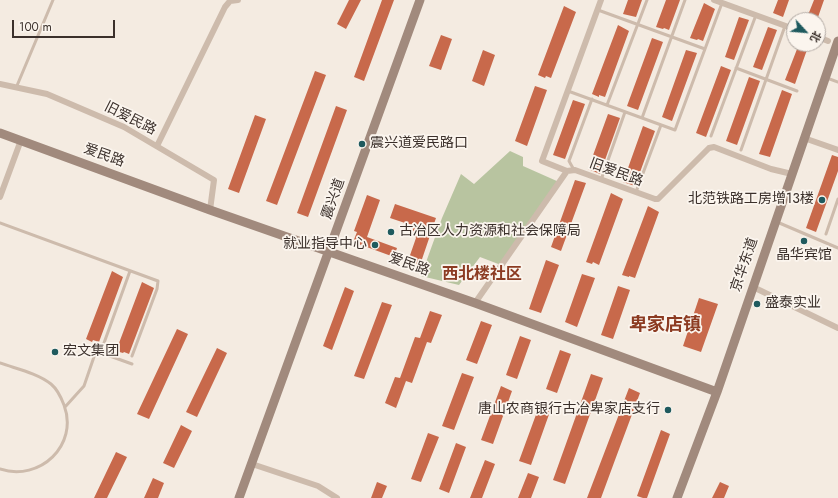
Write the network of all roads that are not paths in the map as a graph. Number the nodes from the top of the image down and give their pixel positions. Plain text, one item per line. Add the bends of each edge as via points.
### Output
1 (53, 0) edge
2 (238, 0) edge
3 (420, 0) edge
4 (601, 0) edge
5 (647, 0) edge
6 (685, 0) edge
7 (714, 0) edge
8 (722, 3) junction
9 (597, 10) junction
10 (756, 15) junction
11 (638, 25) junction
12 (785, 26) joint
13 (672, 37) junction
14 (838, 41) edge
15 (705, 49) junction
16 (736, 68) junction
17 (825, 78) junction
18 (766, 79) junction
19 (838, 82) edge
20 (0, 84) edge
21 (16, 88) junction
22 (568, 90) junction
23 (797, 91) dead end
24 (592, 99) junction
25 (607, 105) junction
26 (625, 112) junction
27 (642, 118) junction
28 (661, 125) junction
29 (0, 133) edge
30 (711, 136) dead end
31 (804, 138) junction
32 (21, 140) junction
33 (157, 146) junction
34 (741, 150) dead end
35 (838, 150) edge
36 (575, 170) junction
37 (567, 171) junction
38 (792, 174) junction
39 (601, 180) junction
40 (636, 192) junction
41 (0, 197) edge
42 (838, 199) edge
43 (210, 210) junction
44 (776, 221) junction
45 (0, 223) edge
46 (826, 234) dead end
47 (838, 248) edge
48 (330, 251) junction
49 (130, 271) junction
50 (752, 287) junction
51 (475, 303) junction
52 (838, 328) edge
53 (104, 343) dead end
54 (132, 356) dead end
55 (0, 363) edge
56 (132, 364) dead end
57 (717, 392) junction
58 (65, 407) junction
59 (252, 464) junction
60 (0, 469) edge
61 (239, 498) edge
62 (336, 498) edge
63 (677, 498) edge

1 - 21 lane
2 - 33 street via 230,1 225,7
3 - 48 street, 震兴道
4 - 9 street
5 - 11 lane
6 - 13 lane
7 - 8 street
8 - 10 street
8 - 15 lane
9 - 11 lane
9 - 22 street
10 - 12 street
10 - 16 lane
11 - 13 lane
11 - 25 lane
12 - 18 lane
13 - 15 lane
13 - 27 lane
14 - 17 street, 京华东道
15 - 28 lane via 675,130
16 - 18 lane
16 - 30 lane
17 - 19 lane
17 - 31 street, 京华东道
18 - 23 lane
18 - 34 lane
20 - 21 street, 旧爱民路
21 - 33 street, 旧爱民路 via 47,94 124,127
22 - 24 lane
22 - 37 street via 542,161
24 - 25 lane
24 - 36 lane via 569,161
25 - 26 lane
26 - 27 lane
26 - 39 lane
27 - 28 lane
28 - 40 lane
29 - 32 street, 爱民路
31 - 35 street
31 - 38 street, 京华东道
32 - 41 street
32 - 43 street, 爱民路
33 - 43 street, 旧爱民路 via 214,180
36 - 37 street, 旧爱民路
36 - 39 street, 旧爱民路
37 - 51 street, 旧爱民路
38 - 40 street, 旧爱民路 via 771,169 714,147 658,199
38 - 44 street, 京华东道
39 - 40 street, 旧爱民路
42 - 46 lane
43 - 48 street, 爱民路
44 - 47 lane
44 - 50 street, 京华东道
45 - 49 lane
48 - 51 street, 爱民路
48 - 59 street, 震兴道
49 - 53 lane
49 - 54 lane via 158,281
50 - 52 street
50 - 57 street, 京华东道
51 - 57 street, 爱民路
55 - 58 lane via 39,376 52,385
56 - 58 lane via 96,351 84,386
57 - 63 street, 京华东道
58 - 60 lane via 68,426 64,440 45,464 32,470 17,472
59 - 61 street, 震兴道
59 - 62 street via 318,486

